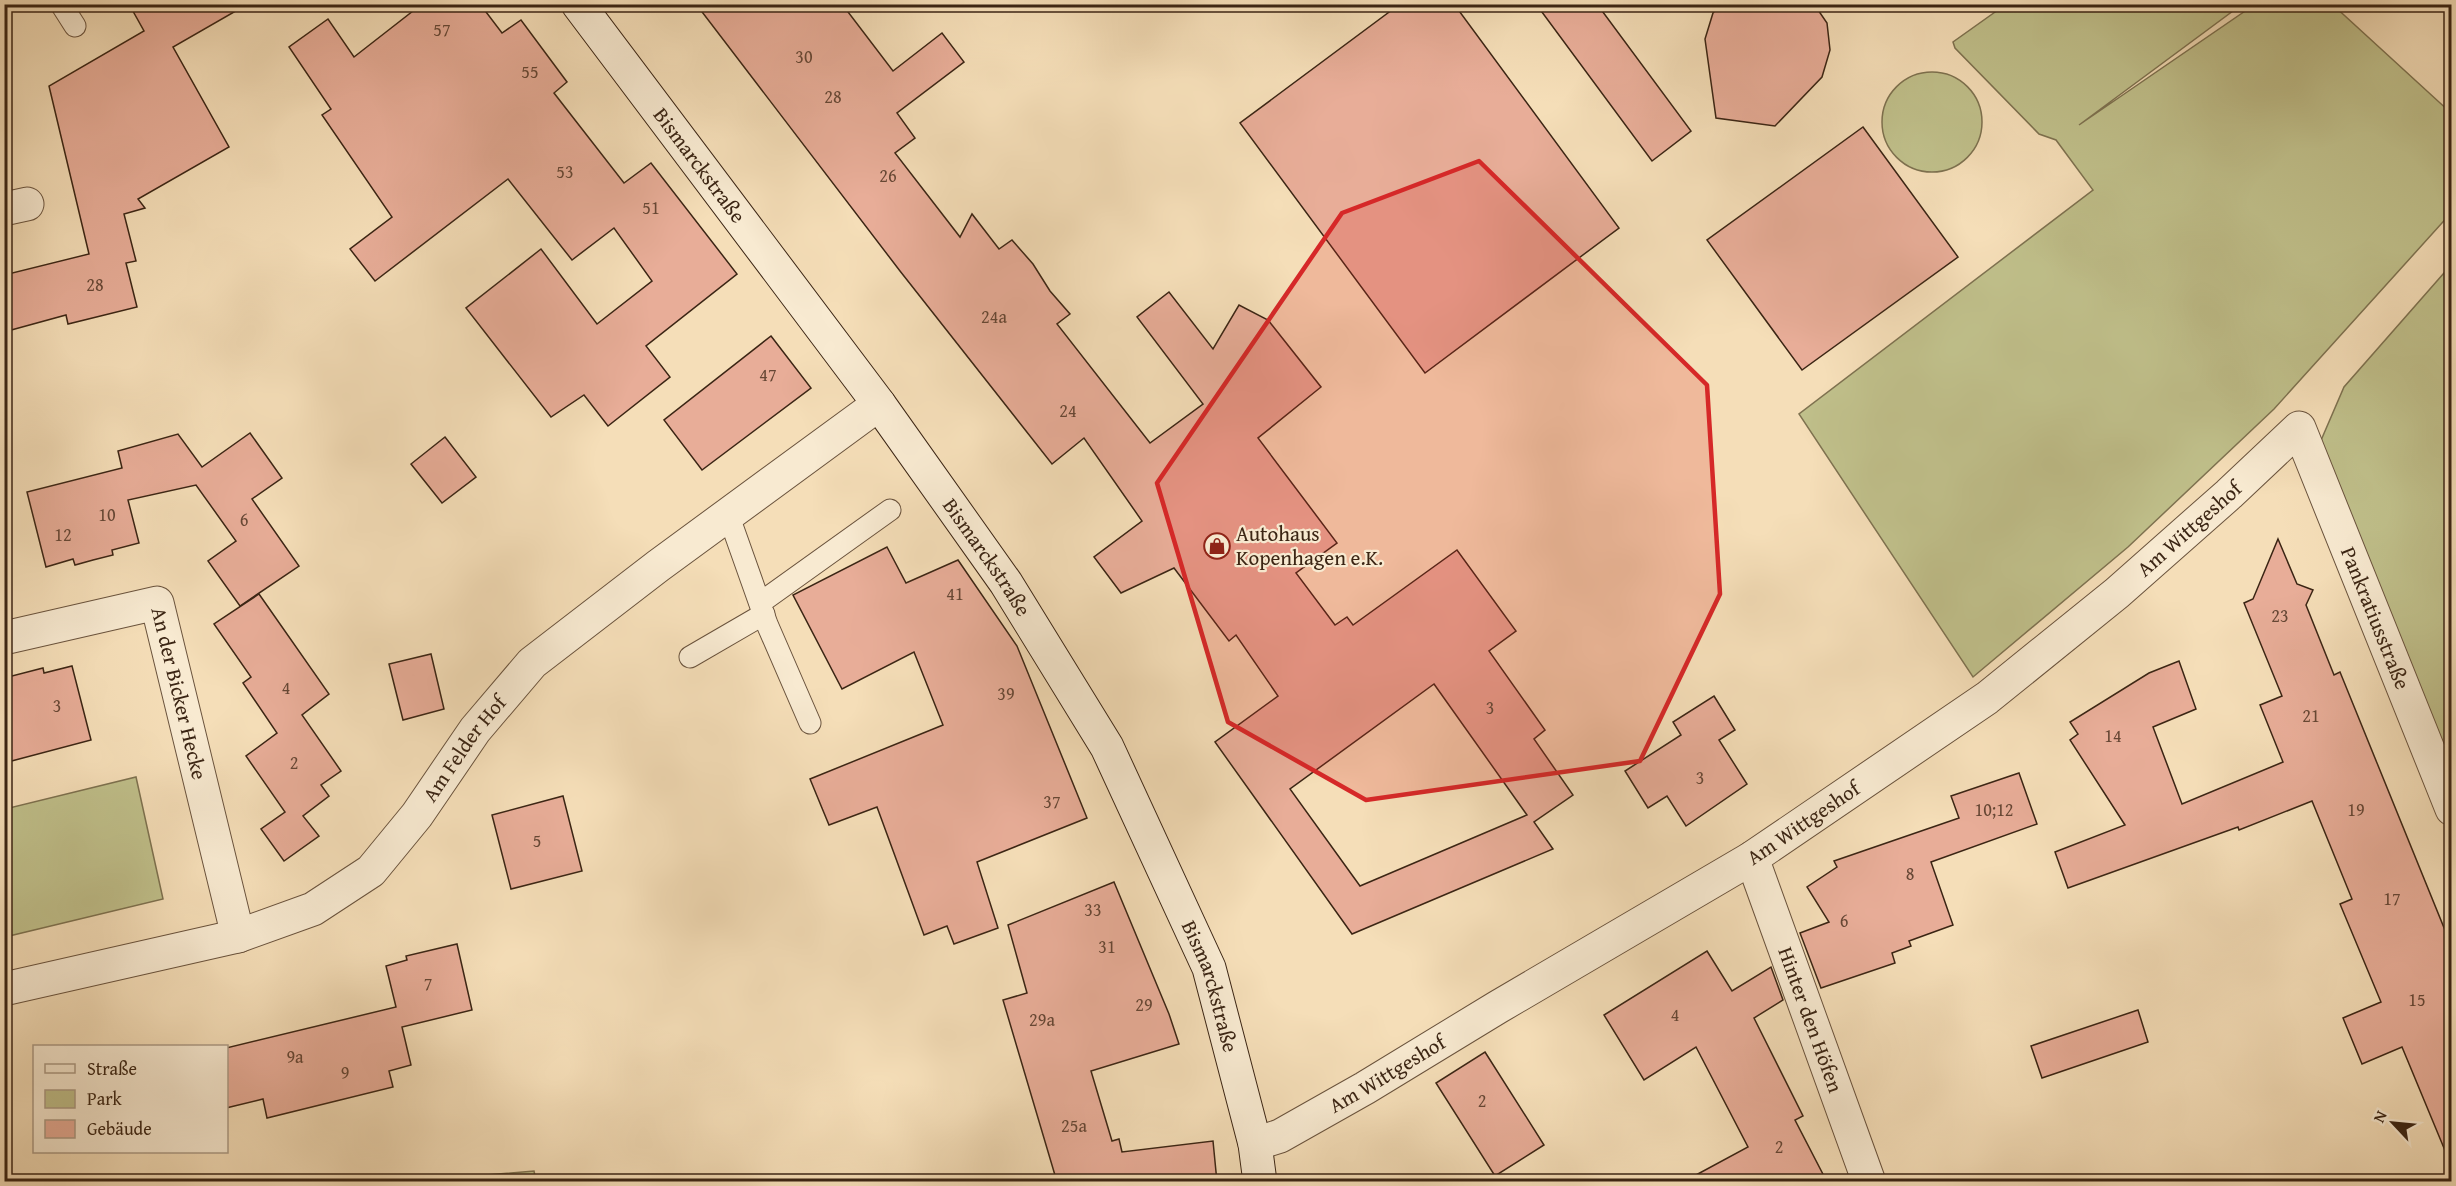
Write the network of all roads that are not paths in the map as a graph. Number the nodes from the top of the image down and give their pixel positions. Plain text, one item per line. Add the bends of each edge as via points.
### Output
1 (61, 4) edge
2 (578, 4) edge
3 (75, 26) dead end
4 (879, 404) junction
5 (2299, 428) joint
6 (890, 510) dead end
7 (728, 514) junction
8 (762, 609) junction
9 (4, 638) edge
10 (690, 657) dead end
11 (810, 723) dead end
12 (2451, 809) edge
13 (1752, 858) junction
14 (238, 936) junction
15 (4, 989) edge
16 (1255, 1144) junction
17 (1260, 1182) edge
18 (1869, 1182) edge

1 - 3 lane
2 - 4 street, Bismarckstraße
4 - 7 street, Am Felder Hof
4 - 16 street, Bismarckstraße via 1006,583 1107,747 1209,968
5 - 12 street, Pankratiusstraße
5 - 13 street, Am Wittgeshof via 2117,593 1987,699
6 - 8 lane
7 - 8 lane
7 - 14 street, Am Felder Hof via 532,663 475,730 417,815 372,871 313,909
8 - 10 lane
8 - 11 lane
9 - 14 street, An der Bicker Hecke via 158,603
13 - 16 street, Am Wittgeshof via 1365,1088 1280,1136
13 - 18 street, Hinter den Höfen
14 - 15 street, Am Felder Hof
16 - 17 street, Bismarckstraße

